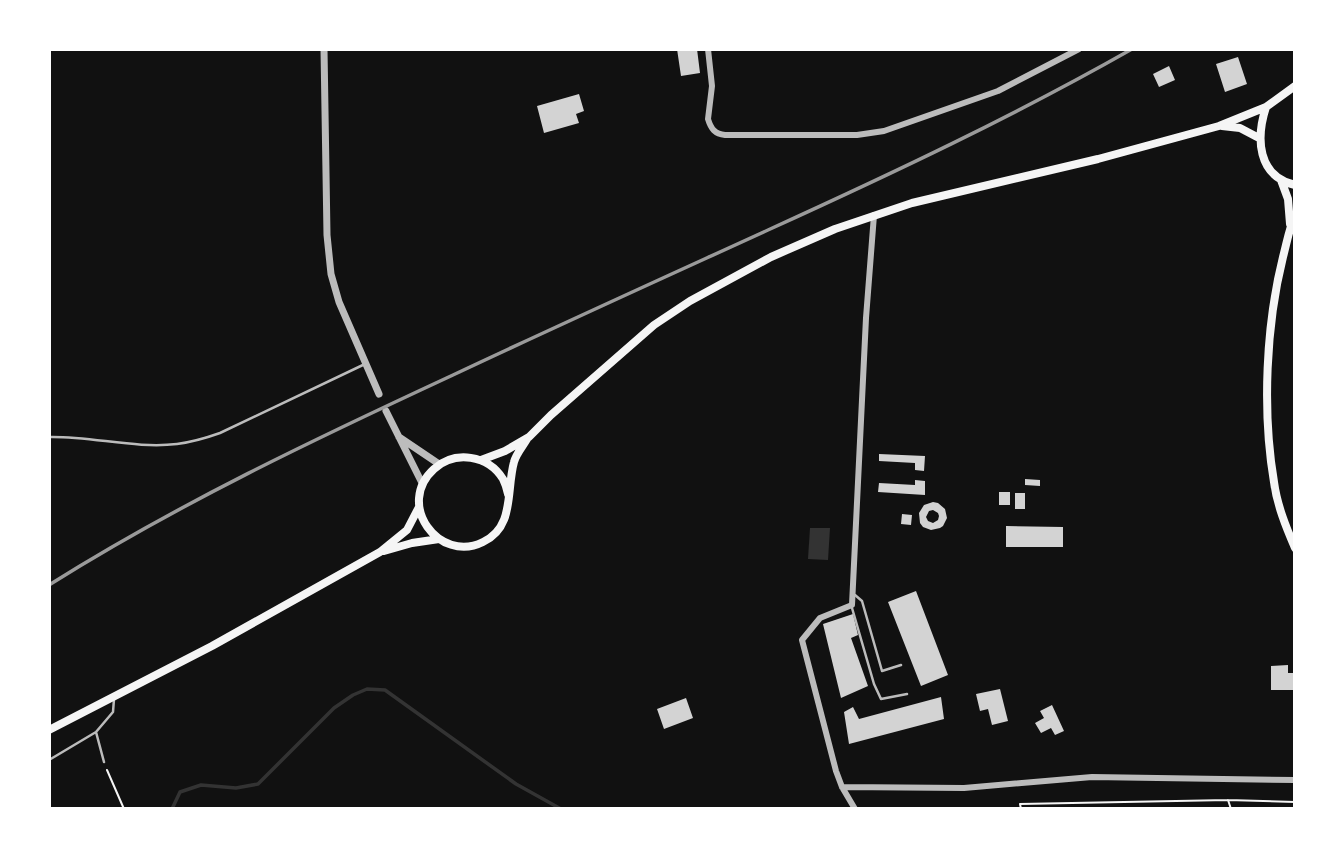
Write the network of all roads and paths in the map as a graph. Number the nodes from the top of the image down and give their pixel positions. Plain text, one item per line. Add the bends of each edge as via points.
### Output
1 (324, 49) edge
2 (708, 49) edge
3 (1079, 49) edge
4 (1295, 86) edge
5 (1266, 107) junction
6 (1219, 125) junction
7 (1259, 138) junction
8 (1281, 180) junction
9 (1295, 186) edge
10 (874, 215) junction
11 (1295, 215) edge
12 (1290, 227) junction
13 (365, 364) junction
14 (379, 394) dead end
15 (386, 411) dead end
16 (49, 437) edge
17 (398, 437) junction
18 (529, 437) junction
19 (481, 460) junction
20 (439, 464) junction
21 (422, 483) junction
22 (509, 494) junction
23 (419, 507) junction
24 (439, 539) junction
25 (1295, 548) edge
26 (380, 552) junction
27 (852, 592) junction
28 (852, 605) junction
29 (901, 665) dead end
30 (907, 694) dead end
31 (114, 696) junction
32 (49, 730) edge
33 (96, 732) junction
34 (49, 760) edge
35 (104, 762) joint
36 (1295, 780) edge
37 (842, 787) junction
38 (1228, 800) junction
39 (1295, 802) edge
40 (124, 809) edge
41 (855, 809) edge
42 (1021, 809) edge
43 (1231, 809) edge

1 - 13 street via 328,258 339,302
2 - 3 street via 712,86 708,119 716,132 857,135 893,129 998,91
4 - 5 main road
5 - 6 main road
5 - 7 main road
6 - 7 main road via 1240,128
6 - 10 main road
7 - 8 main road via 1262,155
8 - 9 main road
8 - 12 main road
10 - 18 main road via 771,257 690,301 635,340
10 - 27 street
11 - 12 main road
12 - 25 main road via 1273,311 1268,396 1274,483
13 - 14 street
13 - 16 lane via 199,440 156,445
15 - 17 street
17 - 20 street
17 - 21 street
18 - 19 main road
18 - 22 main road via 514,460
19 - 20 main road via 460,457
19 - 22 main road via 494,468
20 - 21 main road
21 - 23 main road
22 - 24 main road via 509,509 495,535 468,547
23 - 24 main road
23 - 26 main road via 407,530
24 - 26 main road
26 - 31 main road
27 - 28 street
27 - 29 lane via 862,601 882,671
28 - 30 lane via 881,699
28 - 37 street via 820,618 802,640
31 - 32 main road
31 - 33 lane via 113,712
33 - 34 lane
33 - 35 lane
35 - 40 path
36 - 37 street via 1092,777 964,788
37 - 41 street
38 - 39 path
38 - 42 path via 1020,804
38 - 43 path

